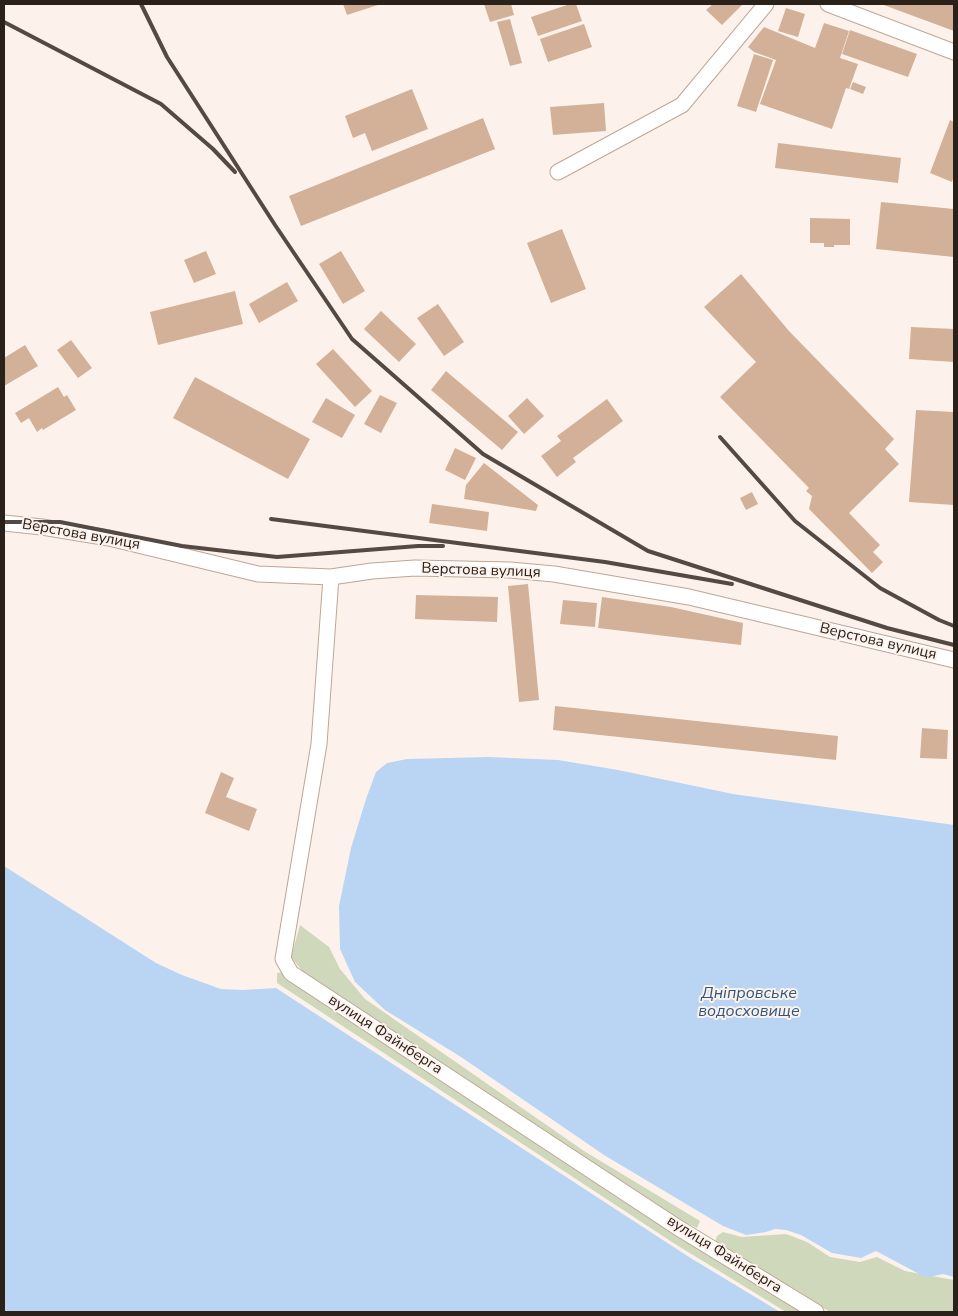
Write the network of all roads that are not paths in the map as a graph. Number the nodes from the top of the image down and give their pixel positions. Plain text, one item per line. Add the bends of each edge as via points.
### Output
1 (766, 4) edge
2 (828, 4) edge
3 (954, 52) edge
4 (558, 172) dead end
5 (4, 523) edge
6 (331, 577) junction
7 (954, 660) edge
8 (816, 1312) edge

1 - 4 street via 682,105
2 - 3 street
5 - 6 street, Верстова вулиця via 109,538 258,574
6 - 7 street, Верстова вулиця via 415,568 554,574 689,597
6 - 8 street, вулиця Файнберга via 319,744 283,959 291,973 677,1227

